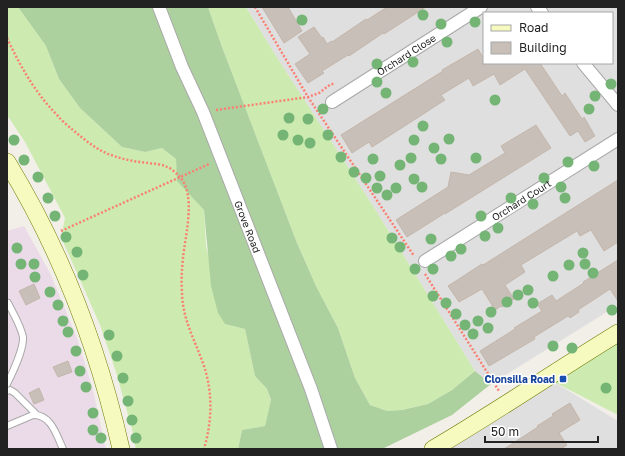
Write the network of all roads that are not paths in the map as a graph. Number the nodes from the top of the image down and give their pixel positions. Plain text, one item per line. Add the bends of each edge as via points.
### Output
1 (159, 7) edge
2 (481, 7) edge
3 (584, 64) edge
4 (332, 102) dead end
5 (618, 105) edge
6 (618, 139) edge
7 (7, 162) edge
8 (422, 263) road end
9 (8, 303) dead end
10 (618, 333) edge
11 (7, 384) edge
12 (7, 391) edge
13 (37, 415) junction
14 (7, 426) edge
15 (63, 449) edge
16 (121, 449) edge
17 (331, 449) edge
18 (433, 449) edge

1 - 17 street, Grove Road via 203,112 311,389
2 - 4 street, Orchard Close
3 - 5 street
6 - 8 street, Orchard Court
7 - 16 street via 48,237 74,295 102,374
9 - 11 lane via 23,342
10 - 18 street
12 - 13 lane via 15,393
13 - 14 lane
13 - 15 lane via 53,426

